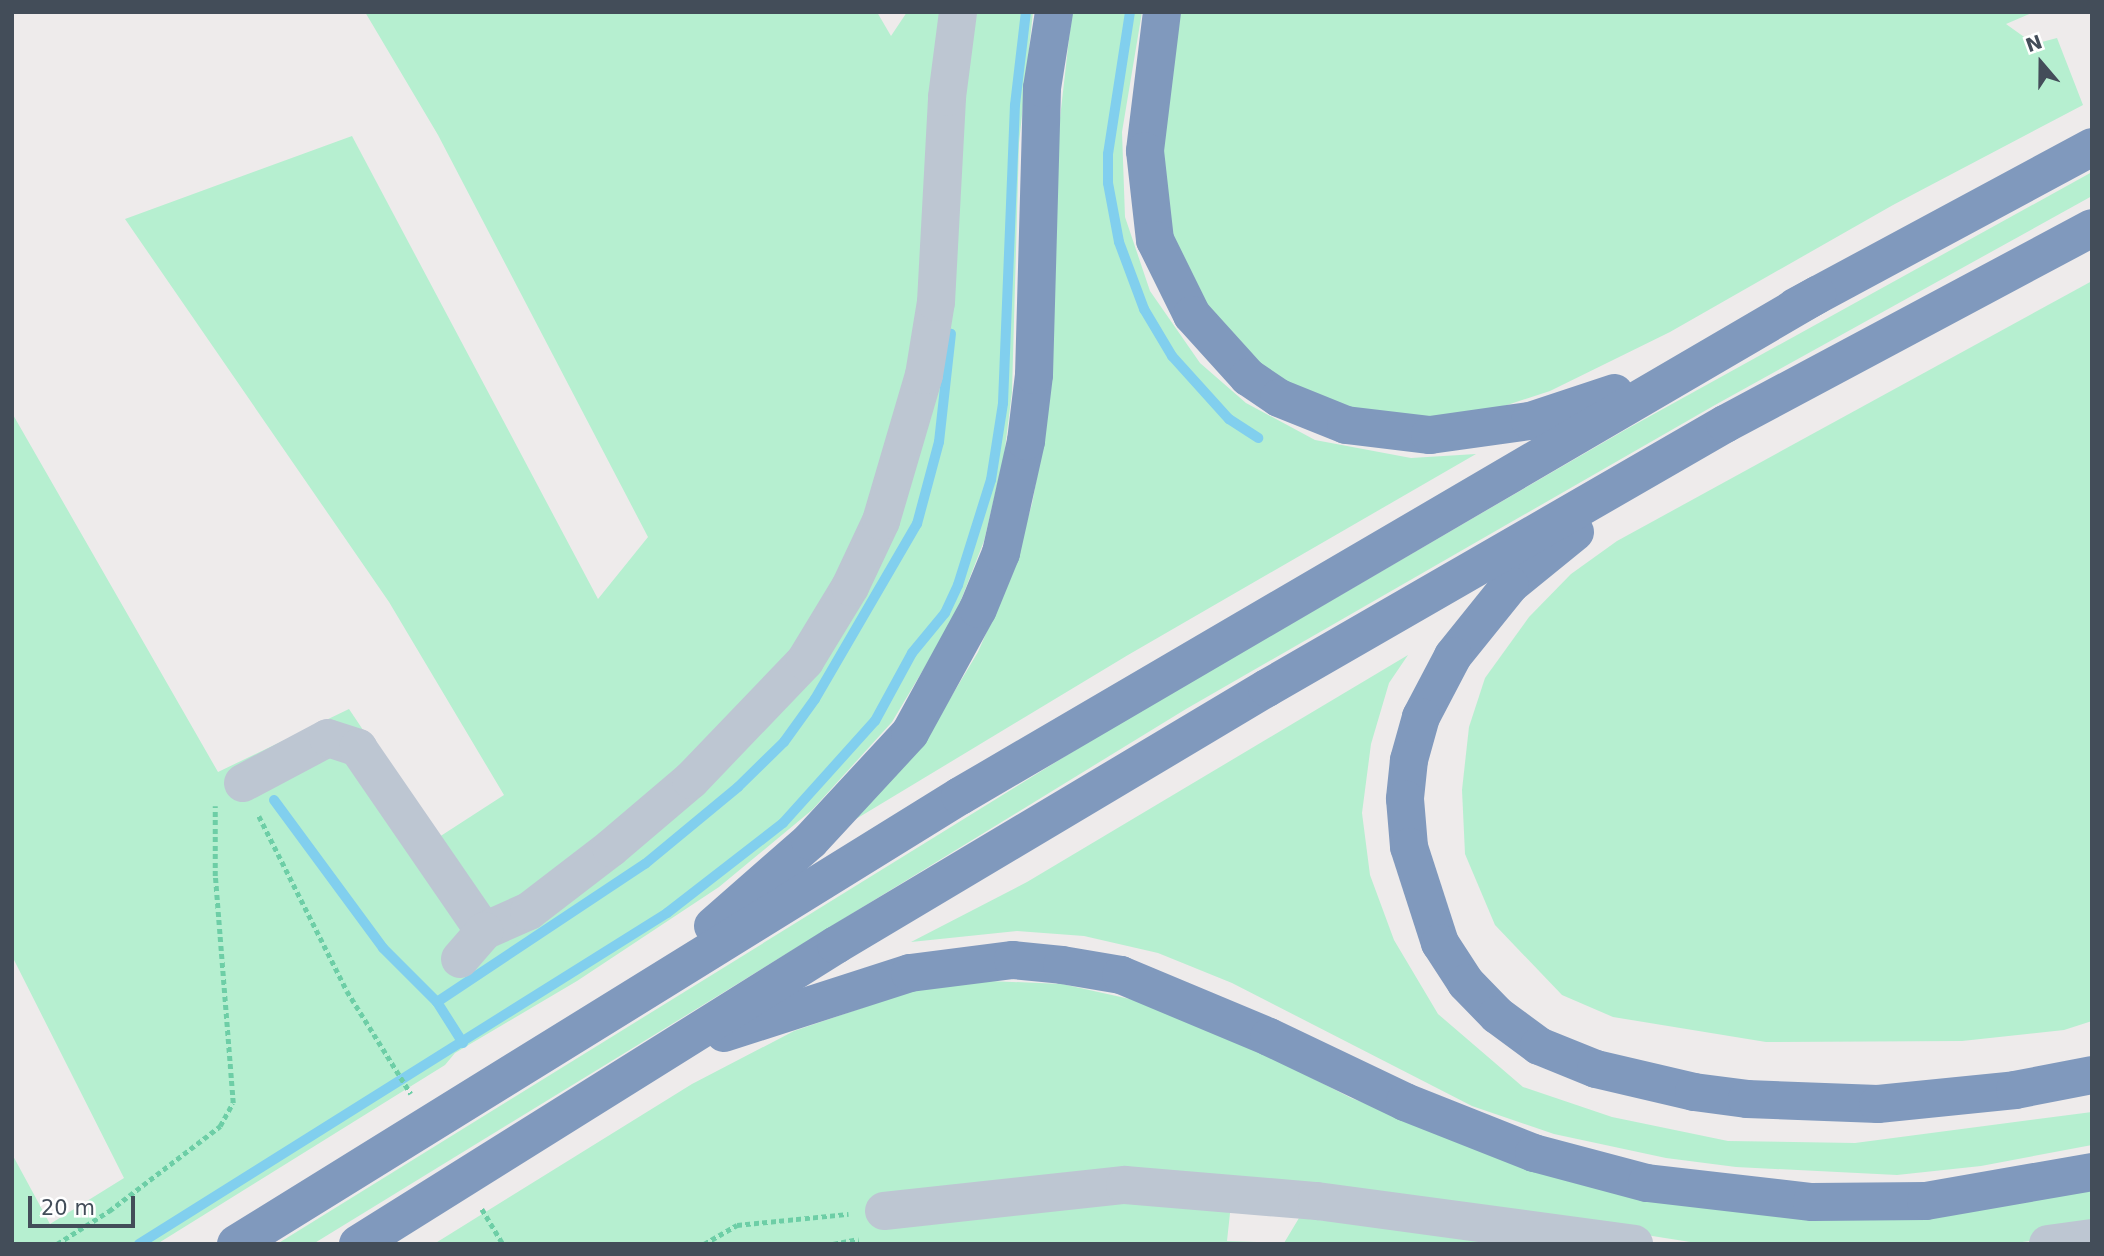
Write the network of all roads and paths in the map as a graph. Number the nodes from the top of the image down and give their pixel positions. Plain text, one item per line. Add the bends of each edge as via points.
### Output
1 (958, 12) edge
2 (1054, 12) edge
3 (1162, 12) edge
4 (2092, 147) edge
5 (2092, 228) edge
6 (1817, 295) junction
7 (1725, 424) junction
8 (243, 783) junction
9 (484, 931) junction
10 (460, 959) dead end
11 (636, 994) junction
12 (377, 1040) dead end
13 (649, 1060) junction
14 (2092, 1075) edge
15 (2092, 1172) edge
16 (884, 1211) joint
17 (2092, 1238) edge
18 (57, 1244) edge
19 (236, 1244) edge
20 (358, 1244) edge
21 (704, 1244) edge
22 (1634, 1244) edge
23 (2048, 1244) edge

1 - 9 lane via 947,97 936,302 924,375 881,521 850,587 806,662 691,780 530,911
2 - 11 highway via 1042,88 1034,375 1026,441 1001,553 978,609 910,733 860,790
3 - 6 highway via 1145,151 1156,240 1172,280 1217,347 1248,377 1314,414 1372,430 1430,435 1530,421 1679,366
4 - 6 highway
5 - 7 highway
6 - 11 highway via 972,789
7 - 13 highway via 1243,702
7 - 14 highway via 1553,548 1510,585 1438,681 1421,717 1409,760 1405,799 1409,847 1440,943 1466,983 1497,1015 1539,1046 1648,1083 1747,1099 1878,1104 2015,1090
8 - 9 lane via 327,738 358,748
8 - 12 path via 346,991
8 - 18 path via 215,802 215,876 233,1103 220,1126
9 - 10 lane
11 - 19 highway
13 - 15 highway via 817,1000 910,973 1013,960 1121,975 1534,1153 1647,1183 1812,1202 1926,1201
13 - 20 highway
16 - 21 path via 762,1220 737,1225
16 - 22 lane via 1125,1185 1317,1201
17 - 23 lane

